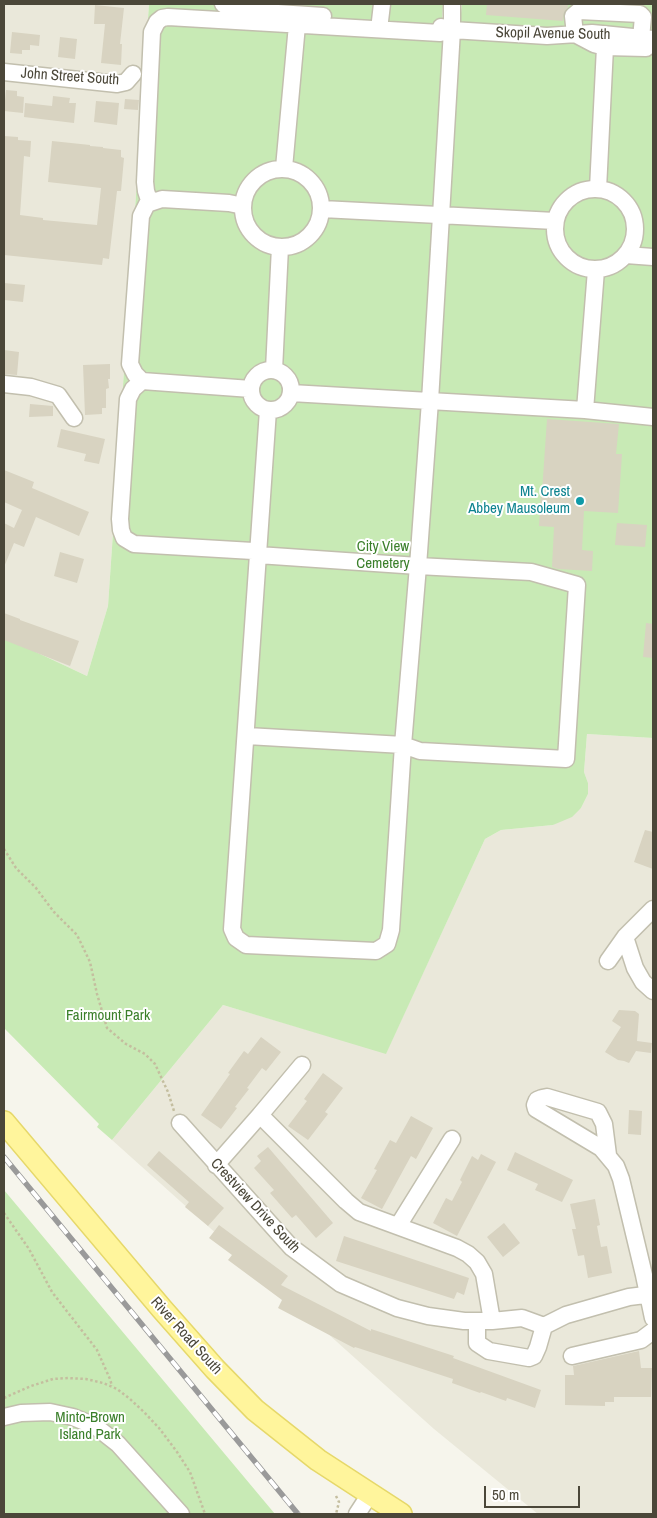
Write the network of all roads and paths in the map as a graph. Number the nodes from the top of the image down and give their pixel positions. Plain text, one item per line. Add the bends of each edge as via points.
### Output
1 (223, 4) edge
2 (382, 4) edge
3 (452, 4) edge
4 (298, 14) edge
5 (380, 21) junction
6 (452, 30) junction
7 (575, 34) junction
8 (649, 42) edge
9 (605, 47) junction
10 (4, 72) edge
11 (133, 74) dead end
12 (284, 168) junction
13 (598, 189) junction
14 (153, 201) junction
15 (242, 206) junction
16 (322, 209) junction
17 (441, 216) junction
18 (555, 221) junction
19 (280, 247) junction
20 (626, 255) junction
21 (653, 257) edge
22 (596, 270) junction
23 (274, 370) junction
24 (142, 381) junction
25 (4, 384) edge
26 (251, 389) junction
27 (291, 393) junction
28 (430, 402) junction
29 (268, 410) junction
30 (584, 410) junction
31 (653, 417) edge
32 (74, 418) dead end
33 (258, 555) junction
34 (418, 566) junction
35 (247, 736) junction
36 (403, 745) junction
37 (4, 849) edge
38 (653, 909) edge
39 (625, 937) junction
40 (608, 961) dead end
41 (653, 991) edge
42 (302, 1065) dead end
43 (260, 1114) junction
44 (4, 1122) edge
45 (180, 1123) joint
46 (452, 1139) dead end
47 (608, 1155) dead end
48 (216, 1165) junction
49 (4, 1213) edge
50 (398, 1226) junction
51 (651, 1295) edge
52 (653, 1318) edge
53 (484, 1321) junction
54 (544, 1326) junction
55 (653, 1331) edge
56 (572, 1356) dead end
57 (112, 1386) junction
58 (4, 1398) edge
59 (4, 1417) edge
60 (370, 1494) junction
61 (336, 1496) dead end
62 (181, 1514) edge
63 (205, 1514) edge
64 (336, 1514) edge
65 (357, 1514) edge
66 (401, 1514) edge

1 - 4 street via 232,10
2 - 5 street
3 - 6 street
4 - 5 street
4 - 6 street via 440,33
4 - 12 street
4 - 14 street via 168,17 156,22 152,32 145,182 148,197
5 - 6 street
6 - 7 street, Skopil Avenue South via 547,36
6 - 17 street
7 - 8 street, Skopil Avenue South via 592,33
7 - 8 street via 573,16 579,11 634,13 643,17
7 - 9 street
8 - 9 street
9 - 13 street
10 - 11 street, John Street South via 117,84 126,82
12 - 15 street via 260,174 251,183
12 - 16 street via 296,170 307,177 315,186
13 - 18 street via 586,189 575,194 559,210
13 - 20 street via 621,198 629,208 635,232
14 - 15 street via 200,201
14 - 24 street via 141,216 130,364
15 - 19 street via 249,230 268,245
16 - 17 street
16 - 19 street via 319,222 304,241
17 - 18 street
17 - 28 street
18 - 22 street via 557,245 564,256 584,268
19 - 23 street
20 - 21 street
20 - 22 street via 618,263
22 - 30 street
23 - 26 street via 260,372
23 - 27 street via 285,375
24 - 26 street
24 - 33 street via 128,399 120,519 124,538 134,544 253,551
25 - 32 street via 31,387 58,396
26 - 29 street via 256,403
27 - 28 street
27 - 29 street via 280,408
28 - 30 street
28 - 34 street
29 - 33 street
30 - 31 street
33 - 34 street
33 - 35 street
34 - 36 street
34 - 36 street via 531,572 577,585 566,759 420,751
35 - 36 street
35 - 36 street via 232,929 236,938 246,944 376,951 387,944 391,930
37 - 45 path via 16,868 77,935 90,962 107,1028 155,1064
38 - 39 street
39 - 40 street
39 - 41 street via 635,968
42 - 43 street
43 - 48 street
43 - 50 street via 358,1212
44 - 60 main road, River Road South via 162,1309 248,1404 318,1460
45 - 48 street, Crestview Drive South
46 - 50 street
47 - 51 street via 621,1179
48 - 53 street, Crestview Drive South via 291,1247 341,1284 371,1298 428,1316
49 - 57 path via 52,1292 97,1350
50 - 53 street via 457,1248 476,1262 484,1274
51 - 52 street
51 - 54 street via 629,1297 566,1315
53 - 54 street, Crestview Drive South via 522,1318
53 - 54 street via 477,1342 489,1351 529,1358 534,1356
55 - 56 street via 641,1340
57 - 58 path via 68,1378 31,1386
57 - 63 path via 144,1412 177,1452 192,1476
59 - 62 street via 50,1412 94,1426 118,1444
60 - 65 street
60 - 66 main road, River Road South
61 - 64 path via 339,1502

